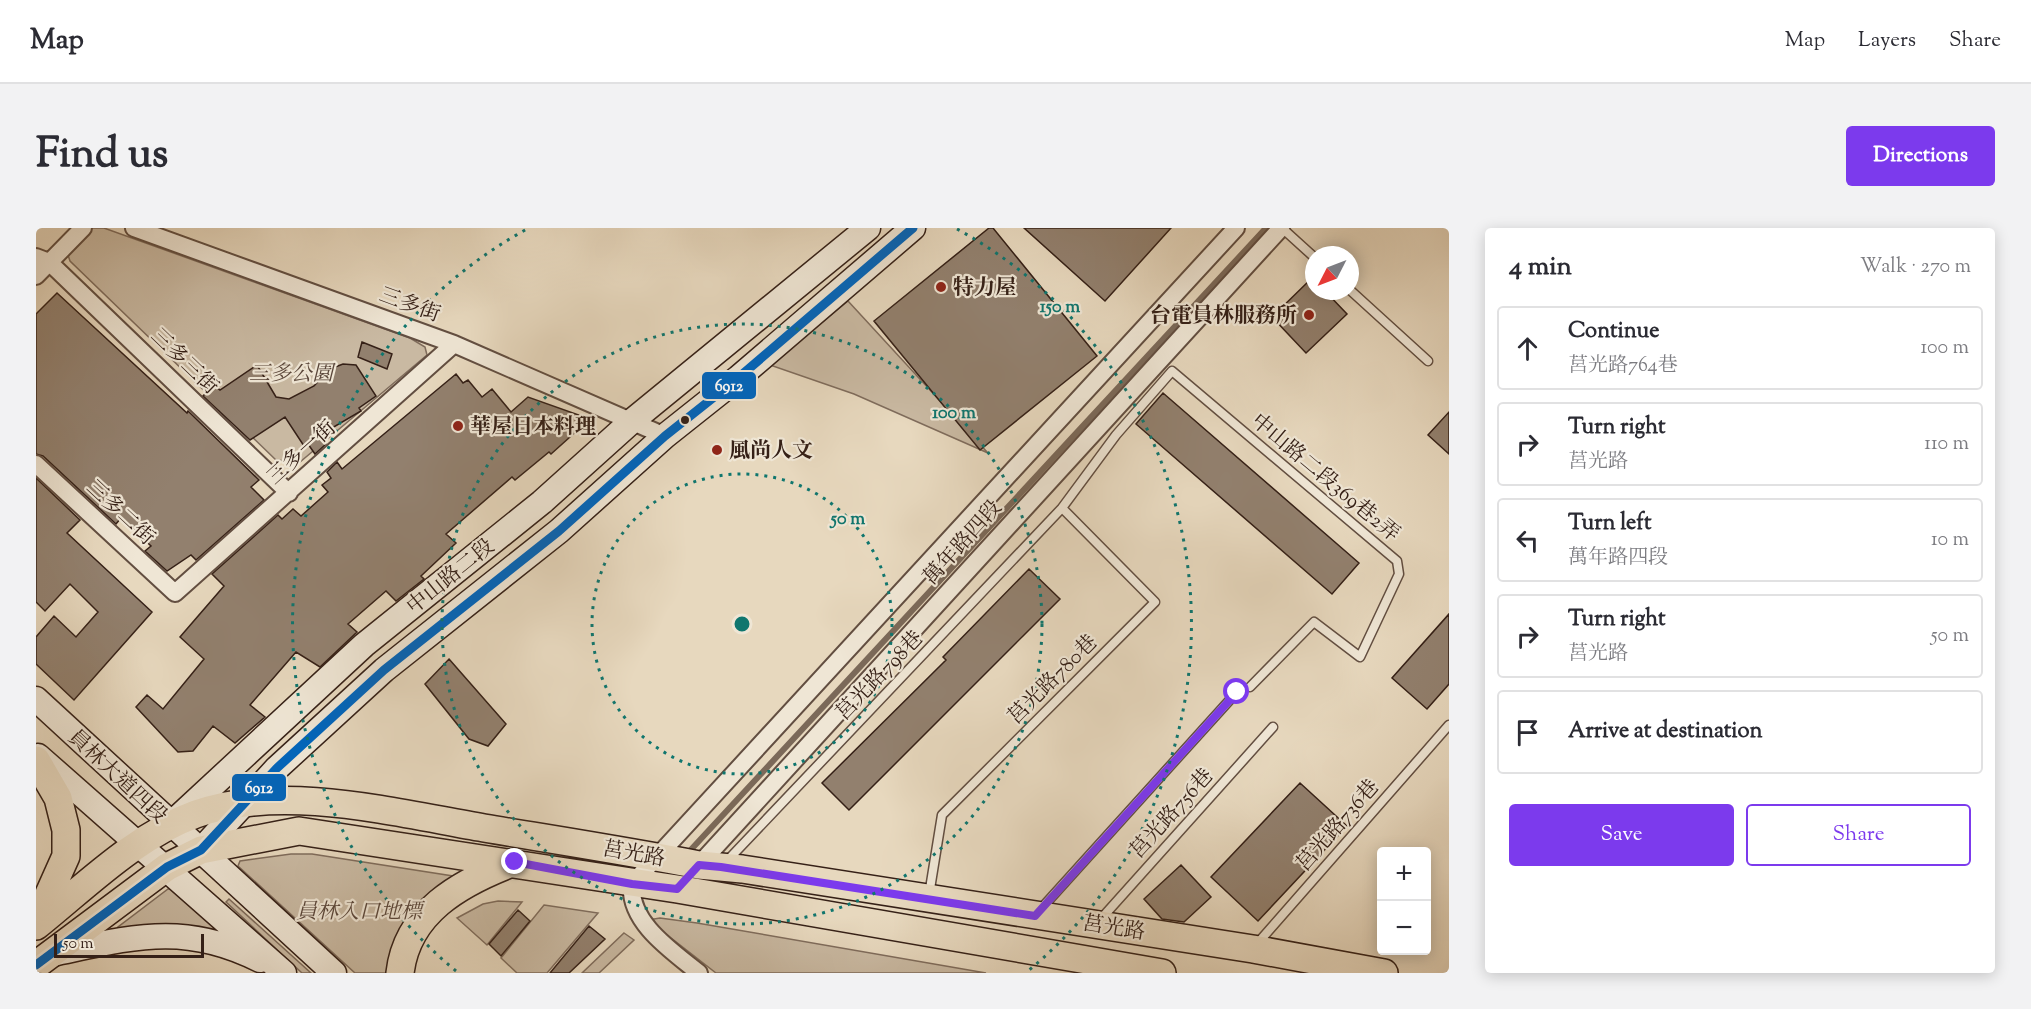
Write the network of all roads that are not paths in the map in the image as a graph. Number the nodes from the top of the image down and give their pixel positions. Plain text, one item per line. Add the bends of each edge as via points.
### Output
1 (83, 228) edge
2 (134, 228) edge
3 (868, 228) edge
4 (913, 228) edge
5 (1236, 228) edge
6 (1282, 228) edge
7 (1305, 249) edge
8 (42, 260) edge
9 (36, 276) edge
10 (1359, 298) edge
11 (454, 344) junction
12 (1428, 361) dead end
13 (632, 421) junction
14 (665, 436) junction
15 (36, 464) edge
16 (289, 493) junction
17 (1062, 508) junction
18 (176, 593) joint
19 (1250, 687) dead end
20 (1237, 692) dead end
21 (36, 699) edge
22 (1449, 725) edge
23 (1274, 727) dead end
24 (36, 754) edge
25 (36, 760) edge
26 (241, 805) junction
27 (170, 825) junction
28 (137, 845) junction
29 (201, 850) junction
30 (658, 857) junction
31 (515, 862) junction
32 (710, 866) junction
33 (167, 867) junction
34 (632, 884) junction
35 (677, 889) junction
36 (928, 898) junction
37 (1035, 916) junction
38 (1095, 924) junction
39 (36, 925) edge
40 (1253, 949) junction
41 (43, 960) edge
42 (279, 973) edge
43 (284, 973) edge
44 (334, 973) edge
45 (400, 973) edge
46 (699, 973) edge
47 (1162, 973) edge
48 (1384, 973) edge

1 - 8 street
2 - 11 street, 三多街
3 - 13 street, 中山路二段
4 - 14 street, 中山路二段
5 - 30 street, 萬年路四段
6 - 7 lane
6 - 32 street, 萬年路四段
8 - 9 street
8 - 16 street, 三多三街
10 - 12 lane
11 - 13 street, 三多街
11 - 16 street, 三多一街
13 - 14 street, 三多街
13 - 27 street, 中山路二段 via 542,502 364,645
14 - 26 street, 中山路二段 via 559,531 384,670
15 - 18 street, 三多二街
16 - 18 street, 三多一街
17 - 19 lane, 中山路二段369巷2弄 via 1116,435 1172,371 1397,561 1399,574 1360,657 1314,622
17 - 32 lane, 莒光路798巷
17 - 36 lane, 莒光路780巷 via 1155,602 942,814
20 - 37 lane
21 - 27 street, 員林大道四段
22 - 40 lane, 莒光路736巷
23 - 38 lane, 莒光路756巷
24 - 28 street, 員林大道四段
25 - 39 main road via 58,798 66,830 66,856
26 - 27 main road, 莒光路 via 198,813
26 - 29 street, 中山路二段
26 - 30 main road, 莒光路 via 271,801 344,804
27 - 28 main road, 中山路二段
27 - 29 street, 員林大道四段
28 - 33 street, 員林大道四段
28 - 39 main road, 中山路二段
29 - 31 main road, 莒光路 via 299,831
29 - 33 main road, 中山路二段
29 - 44 street, 員林大道四段
30 - 32 main road, 莒光路
30 - 34 street, 萬年路四段
31 - 34 main road, 莒光路
31 - 45 main road via 472,879 430,909 402,954
32 - 35 street, 萬年路四段
32 - 36 main road, 莒光路
33 - 41 main road, 中山路二段
33 - 43 street, 員林大道四段
34 - 35 main road, 莒光路
34 - 46 street via 630,900 656,938
35 - 47 main road, 莒光路
36 - 37 main road, 莒光路
37 - 38 main road, 莒光路
38 - 40 main road, 莒光路
40 - 48 main road, 莒光路
41 - 42 street via 143,935 184,935 229,946

